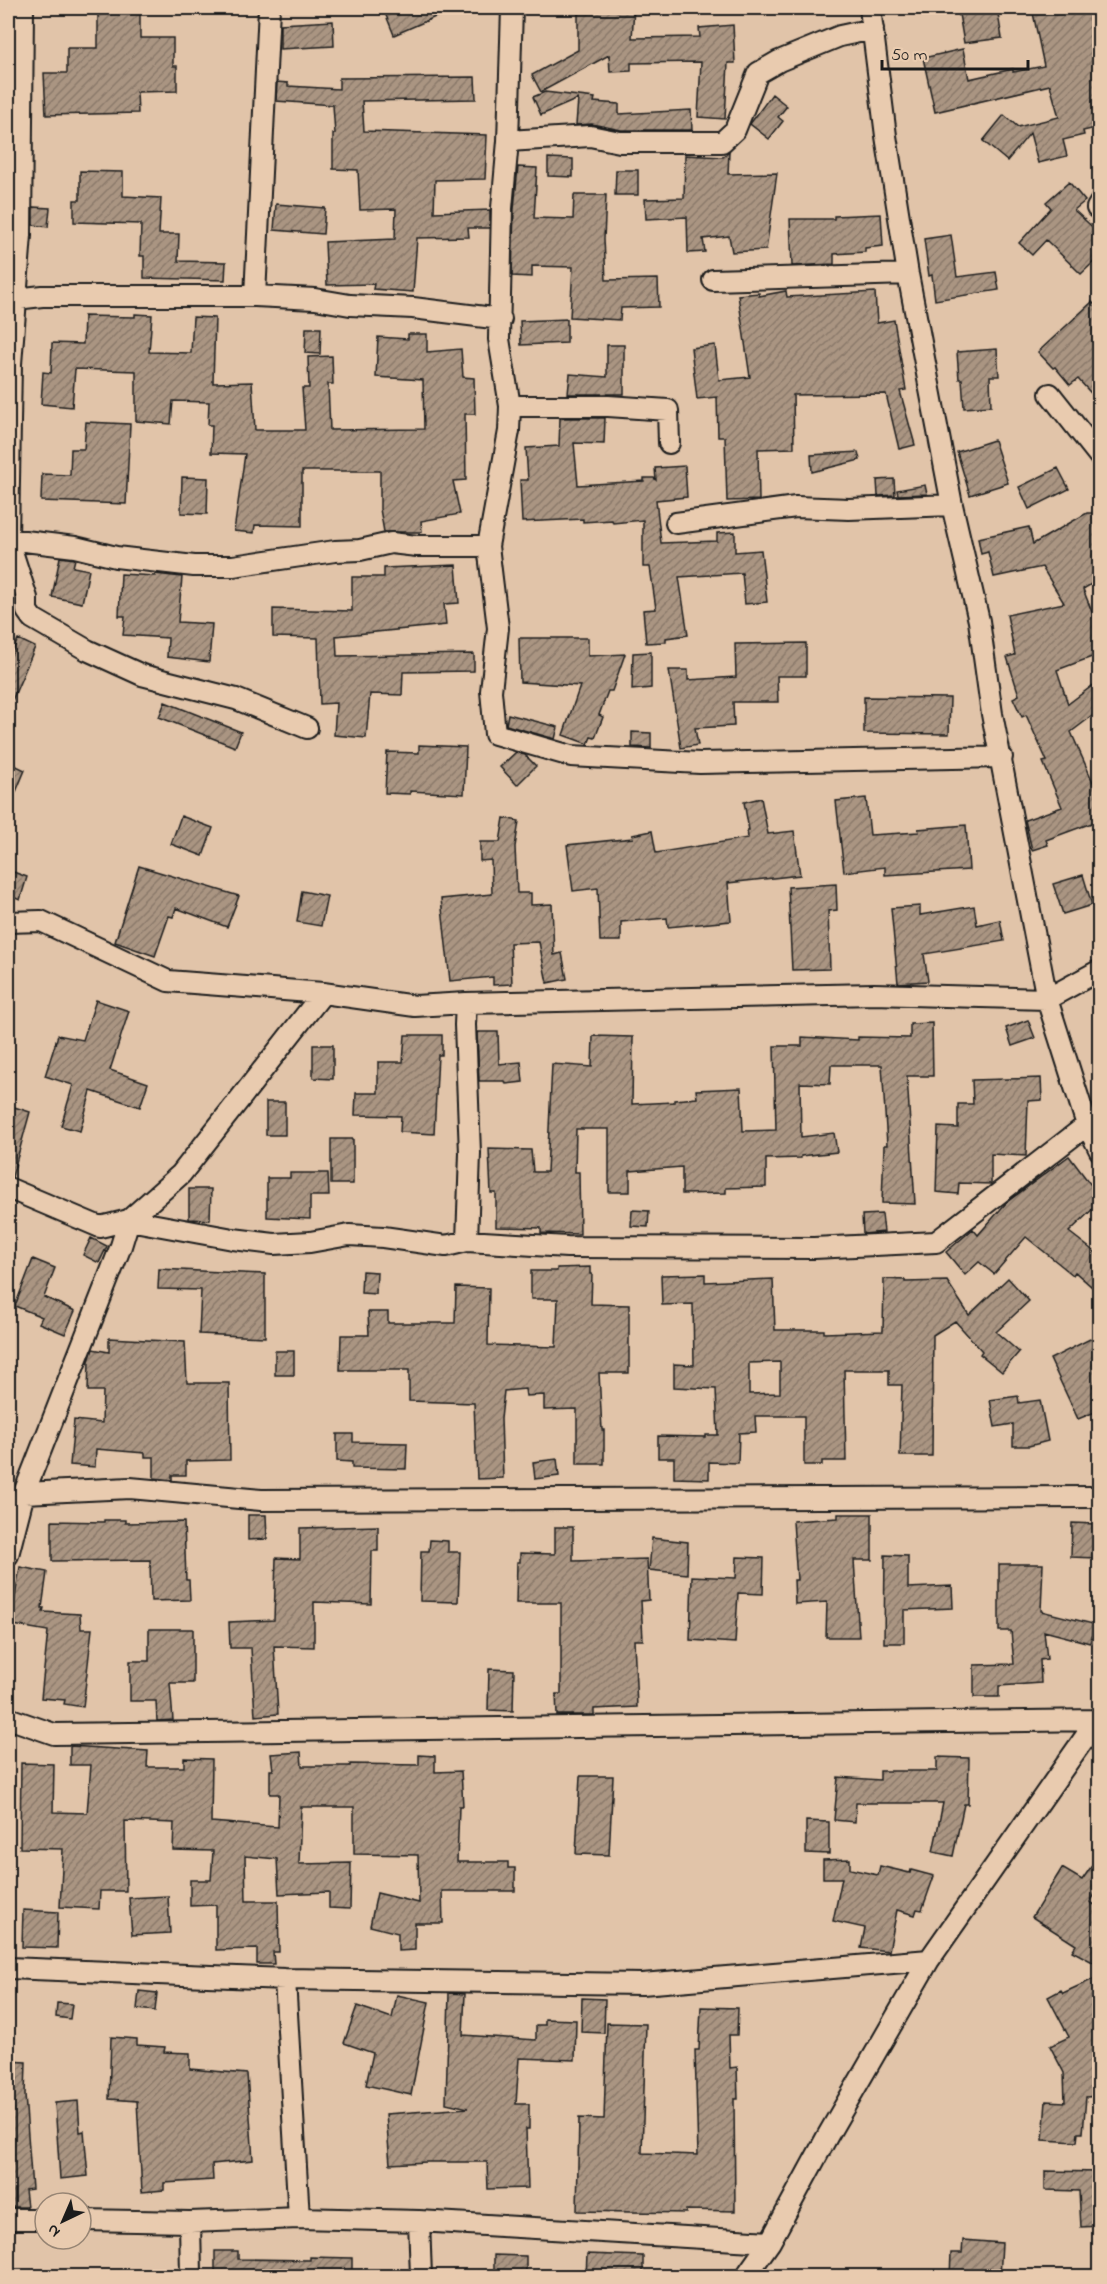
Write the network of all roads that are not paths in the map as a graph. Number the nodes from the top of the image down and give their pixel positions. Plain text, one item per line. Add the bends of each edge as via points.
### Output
1 (23, 8) edge
2 (269, 8) edge
3 (512, 8) edge
4 (870, 8) edge
5 (873, 29) junction
6 (508, 141) junction
7 (908, 274) junction
8 (713, 280) dead end
9 (255, 296) junction
10 (16, 299) junction
11 (501, 319) junction
12 (1050, 394) dead end
13 (510, 405) junction
14 (669, 443) dead end
15 (1100, 457) edge
16 (952, 505) junction
17 (676, 523) dead end
18 (8, 530) edge
19 (488, 546) junction
20 (307, 728) dead end
21 (1002, 757) junction
22 (8, 922) edge
23 (1100, 970) edge
24 (324, 993) junction
25 (1047, 999) junction
26 (466, 1003) junction
27 (1087, 1125) junction
28 (1100, 1150) edge
29 (8, 1188) edge
30 (129, 1220) junction
31 (467, 1241) junction
32 (24, 1493) junction
33 (1100, 1497) edge
34 (8, 1555) edge
35 (8, 1718) edge
36 (1098, 1718) edge
37 (929, 1960) junction
38 (8, 1968) edge
39 (285, 1979) junction
40 (299, 2218) junction
41 (8, 2219) edge
42 (33, 2219) edge
43 (93, 2220) edge
44 (419, 2221) junction
45 (190, 2222) junction
46 (770, 2242) junction
47 (191, 2277) edge
48 (421, 2277) edge
49 (746, 2277) edge

1 - 10 street via 21,235
2 - 9 street
3 - 6 street
4 - 5 street
5 - 6 street via 840,36 758,73 735,130 722,142 620,142 590,136
5 - 7 street
6 - 11 street via 502,207
7 - 8 street
7 - 16 street
9 - 10 street
9 - 11 street
10 - 18 street
11 - 13 street via 499,339
12 - 15 street
13 - 14 street via 668,411
13 - 19 street via 507,446
16 - 17 street via 796,507
16 - 21 street via 979,621
18 - 19 street via 116,557 204,566 233,566 391,543
18 - 20 street via 27,598 27,612 32,618 87,650 142,675 236,699
19 - 21 street via 498,628 491,691 495,734 571,756 700,763
21 - 25 street
22 - 24 street via 41,921 168,981
23 - 25 street
24 - 26 street via 415,1006
24 - 30 street via 181,1174
25 - 26 street via 874,994
25 - 27 street
26 - 31 street via 470,1154
27 - 28 street
27 - 31 street via 936,1242 790,1248 567,1247
29 - 30 street via 100,1227
30 - 31 street via 274,1244 349,1235 446,1246
30 - 32 street
32 - 33 street via 130,1488 261,1500
32 - 34 street
35 - 36 street via 54,1734
36 - 37 street
37 - 39 street via 642,1984
37 - 46 street
38 - 39 street
39 - 40 street
40 - 44 street
40 - 45 street
41 - 42 street
43 - 45 street
44 - 46 street
44 - 48 street
45 - 47 street
46 - 49 street

